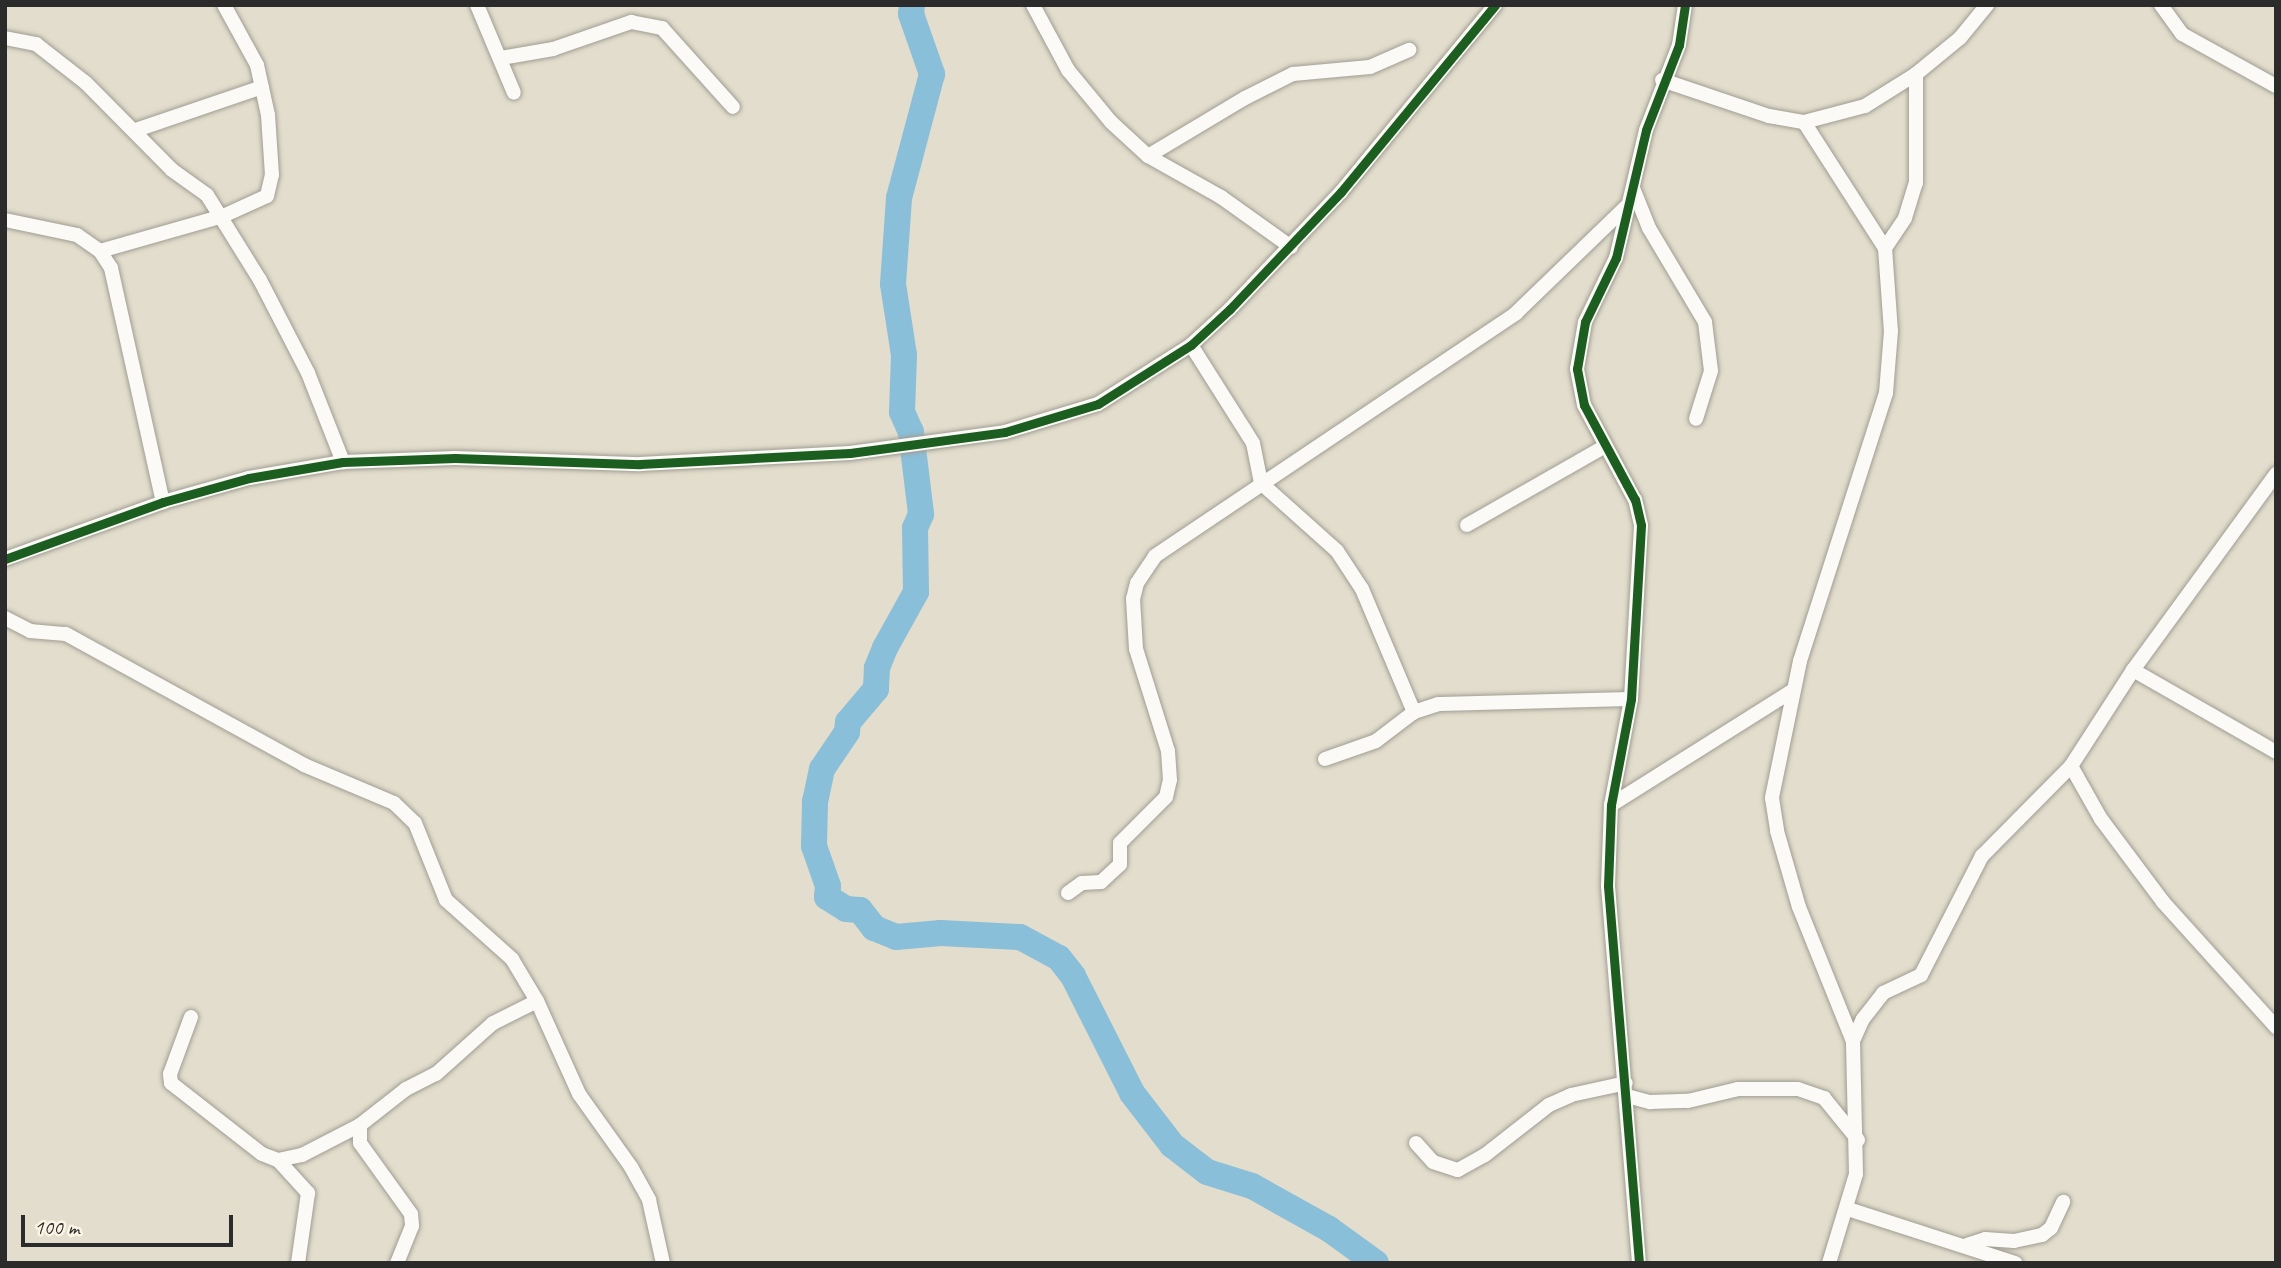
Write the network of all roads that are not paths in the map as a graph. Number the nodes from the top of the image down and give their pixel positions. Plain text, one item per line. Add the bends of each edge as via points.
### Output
1 (224, 5) edge
2 (477, 5) edge
3 (1033, 5) edge
4 (1495, 5) edge
5 (1685, 5) edge
6 (1987, 5) edge
7 (2161, 5) edge
8 (5, 38) edge
9 (1409, 50) dead end
10 (501, 58) junction
11 (1916, 74) junction
12 (1662, 80) junction
13 (2276, 86) edge
14 (262, 87) junction
15 (514, 93) dead end
16 (733, 107) dead end
17 (1804, 122) junction
18 (136, 131) junction
19 (1148, 156) junction
20 (1633, 186) junction
21 (1630, 204) junction
22 (223, 216) junction
23 (5, 220) edge
24 (1291, 247) junction
25 (1885, 248) junction
26 (100, 251) junction
27 (1191, 345) junction
28 (1696, 419) dead end
29 (1604, 447) junction
30 (343, 462) junction
31 (2276, 474) edge
32 (1261, 483) junction
33 (163, 502) junction
34 (1467, 525) dead end
35 (5, 559) edge
36 (5, 618) edge
37 (2133, 670) junction
38 (1792, 691) junction
39 (1630, 699) junction
40 (1414, 712) junction
41 (2276, 752) edge
42 (1325, 759) dead end
43 (2071, 766) junction
44 (1611, 805) junction
45 (1068, 893) dead end
46 (537, 1001) junction
47 (191, 1017) dead end
48 (2276, 1027) edge
49 (1853, 1041) junction
50 (1627, 1089) junction
51 (360, 1125) junction
52 (1858, 1140) junction
53 (1416, 1143) dead end
54 (278, 1160) junction
55 (2063, 1202) dead end
56 (1848, 1209) junction
57 (1967, 1245) junction
58 (298, 1263) edge
59 (397, 1263) edge
60 (663, 1263) edge
61 (1639, 1263) edge
62 (1829, 1263) edge
63 (2015, 1263) edge

1 - 14 street via 257,65
2 - 10 street
3 - 19 street via 1068,69 1111,122
4 - 24 street
5 - 12 street via 1679,45
6 - 11 street via 1960,38
7 - 13 street via 2182,34
8 - 18 street via 36,44
9 - 19 street via 1370,67 1293,74
10 - 15 street
10 - 16 street via 553,49 631,22 662,28
11 - 17 street via 1865,106
11 - 25 street via 1916,183 1905,218
12 - 17 street via 1769,116
12 - 20 street
14 - 18 street
14 - 22 street via 268,115 270,188 257,203
17 - 25 street
18 - 22 street via 172,170 207,195
19 - 24 street via 1221,197
20 - 21 street
20 - 28 street via 1649,228 1705,322 1711,371
21 - 29 street via 1616,258 1586,322 1577,369 1584,405
21 - 32 street via 1516,313
22 - 26 street
22 - 30 street via 308,373
23 - 26 street via 78,235
24 - 27 street
25 - 38 street via 1891,331 1886,393 1834,544
26 - 33 street via 111,268 125,320
27 - 30 street via 1098,404 1005,432 952,441 850,453 640,464 455,458
27 - 32 street via 1253,443
29 - 34 street
29 - 39 street via 1635,500 1641,525
30 - 33 street via 249,478
31 - 37 street
32 - 40 street via 1337,551 1377,618
32 - 45 street via 1155,556 1137,583 1133,599 1136,649 1168,751 1170,780 1166,797 1120,843 1121,864 1101,882 1082,883
33 - 35 street
36 - 46 street via 30,631 66,634 304,765 394,803 415,823 446,900 512,959
37 - 41 street
37 - 43 street
38 - 44 street
38 - 49 street via 1778,751 1774,819 1799,907
39 - 40 street via 1467,701
39 - 44 street
40 - 42 street via 1376,741
43 - 48 street via 2101,819 2156,893
43 - 49 street via 2039,802 1993,841 1966,882 1931,962 1921,975 1883,993
44 - 50 street via 1608,886
46 - 51 street via 493,1023 436,1073 406,1089
46 - 60 street via 568,1076 649,1200
47 - 54 street via 170,1074 172,1083 262,1154
49 - 52 street
50 - 52 street via 1650,1102 1688,1101 1738,1089 1798,1089 1824,1098
50 - 53 street via 1571,1095 1549,1105 1458,1170 1433,1162
50 - 61 street
51 - 54 street via 302,1155
51 - 59 street via 360,1143 411,1214 412,1226
52 - 56 street
54 - 58 street via 308,1193
55 - 57 street via 2051,1228 2042,1235 2014,1241 1985,1239
56 - 57 street
56 - 62 street
57 - 63 street

